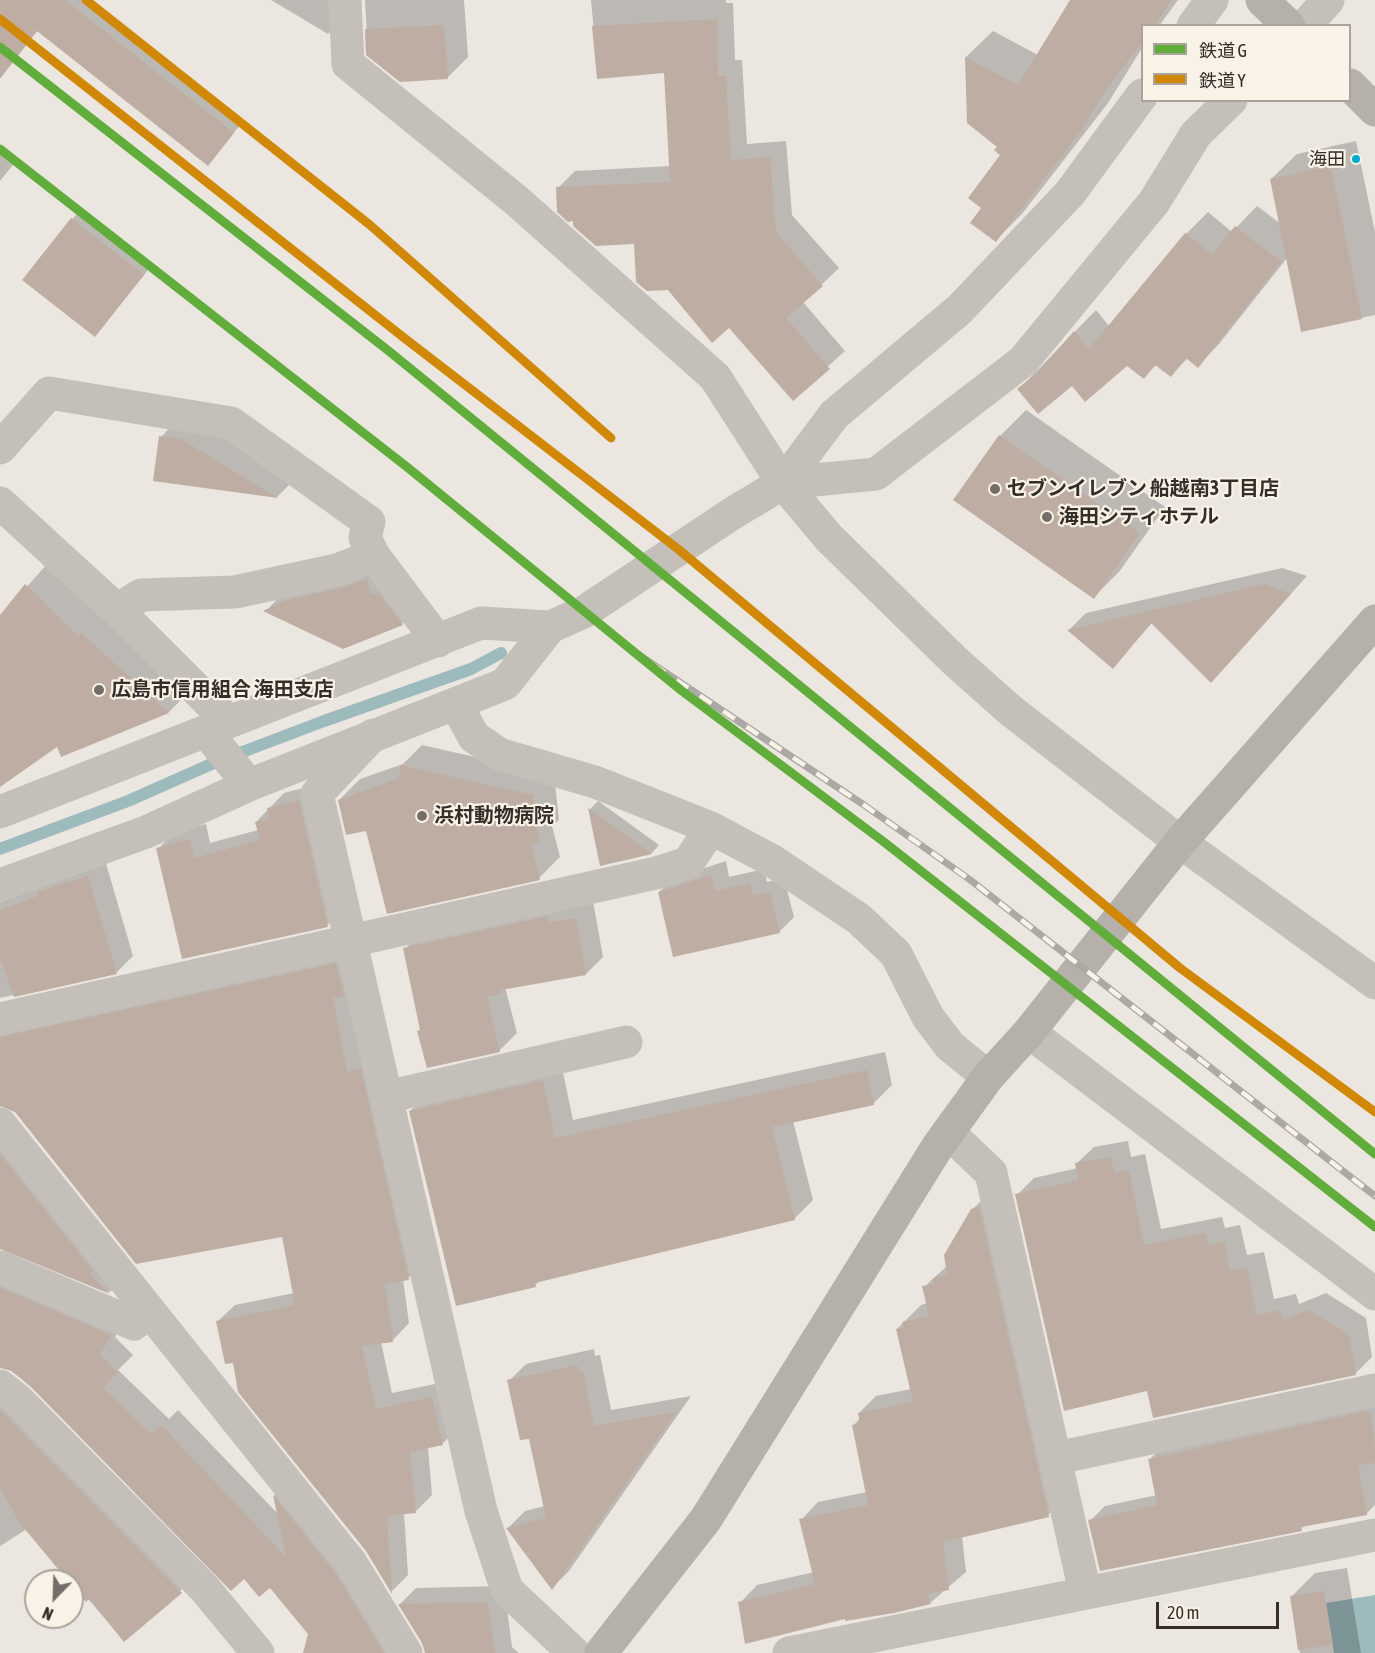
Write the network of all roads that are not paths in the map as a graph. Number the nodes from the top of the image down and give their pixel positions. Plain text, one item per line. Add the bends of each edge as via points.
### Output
1 (345, 0) edge
2 (1212, 0) edge
3 (1328, 0) edge
4 (1285, 18) edge
5 (1195, 24) edge
6 (1351, 86) edge
7 (1141, 97) edge
8 (1229, 102) edge
9 (1375, 110) edge
10 (0, 448) edge
11 (783, 483) junction
12 (0, 503) edge
13 (375, 556) junction
14 (117, 610) junction
15 (1375, 621) edge
16 (550, 627) junction
17 (438, 641) junction
18 (456, 704) junction
19 (373, 735) junction
20 (236, 755) junction
21 (317, 794) junction
22 (0, 812) edge
23 (711, 828) junction
24 (1180, 843) junction
25 (0, 885) edge
26 (350, 940) junction
27 (1375, 983) edge
28 (0, 1019) edge
29 (1029, 1032) junction
30 (626, 1042) dead end
31 (988, 1077) junction
32 (386, 1097) junction
33 (0, 1124) edge
34 (948, 1132) junction
35 (0, 1267) edge
36 (1375, 1294) edge
37 (149, 1311) junction
38 (0, 1386) edge
39 (1375, 1390) edge
40 (1057, 1458) junction
41 (1375, 1535) edge
42 (1085, 1592) junction
43 (258, 1653) edge
44 (406, 1653) edge
45 (574, 1653) edge
46 (601, 1653) edge
47 (789, 1653) edge

1 - 11 street via 348,64 517,201 715,377
2 - 5 street
3 - 4 street
6 - 9 street
7 - 11 street via 1070,193 960,309 834,415
8 - 11 street via 1196,134 1154,202 1023,361 876,474
10 - 13 street via 49,393 231,423 369,522 365,538
11 - 16 street via 584,612
11 - 24 street via 830,538 955,661 1010,710
12 - 14 street
13 - 14 street via 337,570 235,592 141,595
13 - 17 street
14 - 20 street
15 - 24 street
16 - 17 street via 481,623
16 - 18 street via 505,684
17 - 20 street
18 - 19 street
18 - 23 street via 474,736 499,754 595,782
19 - 20 street
19 - 21 street
20 - 21 street
20 - 22 street
20 - 25 street via 146,832
21 - 26 street
23 - 26 street via 688,863 656,873
23 - 31 street via 771,860 859,919 896,954 928,1017 950,1046
24 - 27 street
24 - 29 street
26 - 28 street
26 - 32 street
29 - 31 street
29 - 36 street
30 - 32 street
31 - 34 street
32 - 45 street via 481,1511 507,1590
33 - 37 street
34 - 40 street via 991,1173
34 - 46 street via 706,1519
35 - 37 street via 134,1324
37 - 44 street via 351,1563
38 - 43 street via 195,1579
39 - 40 street
40 - 42 street
41 - 42 street
42 - 47 street

